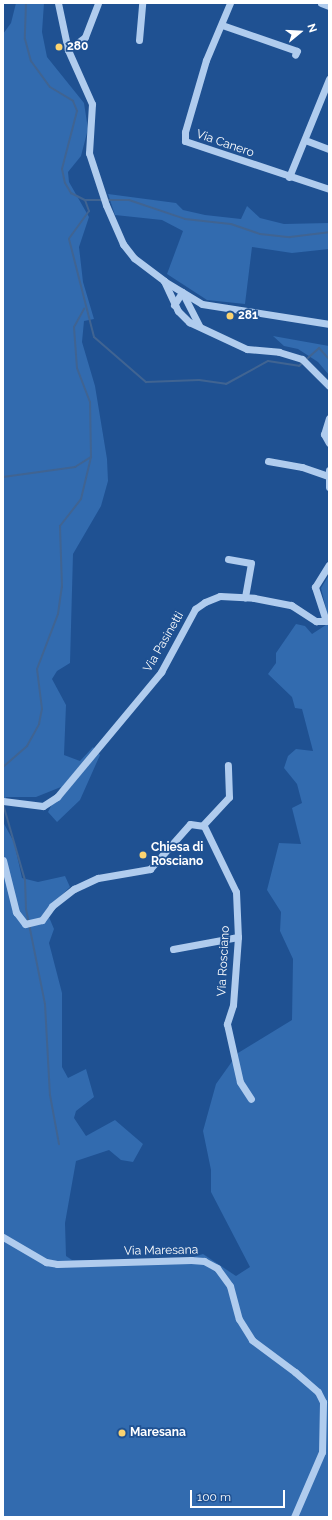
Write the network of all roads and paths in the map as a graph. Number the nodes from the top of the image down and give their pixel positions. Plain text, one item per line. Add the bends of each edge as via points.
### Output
1 (58, 3) edge
2 (98, 3) edge
3 (142, 3) edge
4 (230, 3) edge
5 (222, 25) junction
6 (139, 40) dead end
7 (68, 50) junction
8 (295, 55) dead end
9 (329, 79) edge
10 (327, 89) edge
11 (305, 140) junction
12 (329, 149) edge
13 (289, 177) junction
14 (329, 189) edge
15 (164, 281) junction
16 (182, 292) junction
17 (174, 304) junction
18 (202, 304) junction
19 (192, 316) junction
20 (329, 324) edge
21 (201, 328) junction
22 (329, 386) edge
23 (329, 418) edge
24 (329, 443) edge
25 (268, 461) dead end
26 (328, 473) edge
27 (329, 487) edge
28 (228, 559) dead end
29 (329, 565) edge
30 (245, 597) junction
31 (228, 765) dead end
32 (3, 801) edge
33 (203, 825) junction
34 (3, 860) edge
35 (238, 937) junction
36 (173, 949) dead end
37 (251, 1099) dead end
38 (3, 1237) edge
39 (294, 1517) edge

1 - 7 street
2 - 7 street via 85,37
3 - 6 street
4 - 5 street, Via Canero
5 - 8 street via 297,51
5 - 13 street, Via Canero via 206,60 185,132 185,141
7 - 15 street via 92,104 89,153 106,205 123,244 134,258
9 - 10 street
10 - 11 street
11 - 12 street
11 - 13 street
13 - 14 street, Via Canero
15 - 16 street
15 - 17 street
16 - 17 street
16 - 18 street
16 - 19 street
17 - 21 street via 182,317
18 - 19 street
18 - 20 street
19 - 21 street
21 - 22 street via 247,350 279,352 302,359 314,366
23 - 24 street via 324,434
25 - 26 street
26 - 27 street
28 - 30 street via 251,563
29 - 30 street, Via Pasinetti via 315,587 326,616 321,623 291,606
30 - 32 street, Via Pasinetti via 220,596 195,609 161,672 57,797 43,806
31 - 33 street via 229,798
33 - 34 street via 190,824 150,868 98,878 74,890 52,906 42,920 29,923 20,922
33 - 35 street, Via Rosciano via 236,892
35 - 36 street
35 - 37 street, Via Rosciano via 233,1005 227,1024 240,1082
38 - 39 street, Via Maresana via 46,1262 57,1264 191,1260 204,1261 217,1268 230,1286 248,1336 318,1392 323,1402 322,1452

